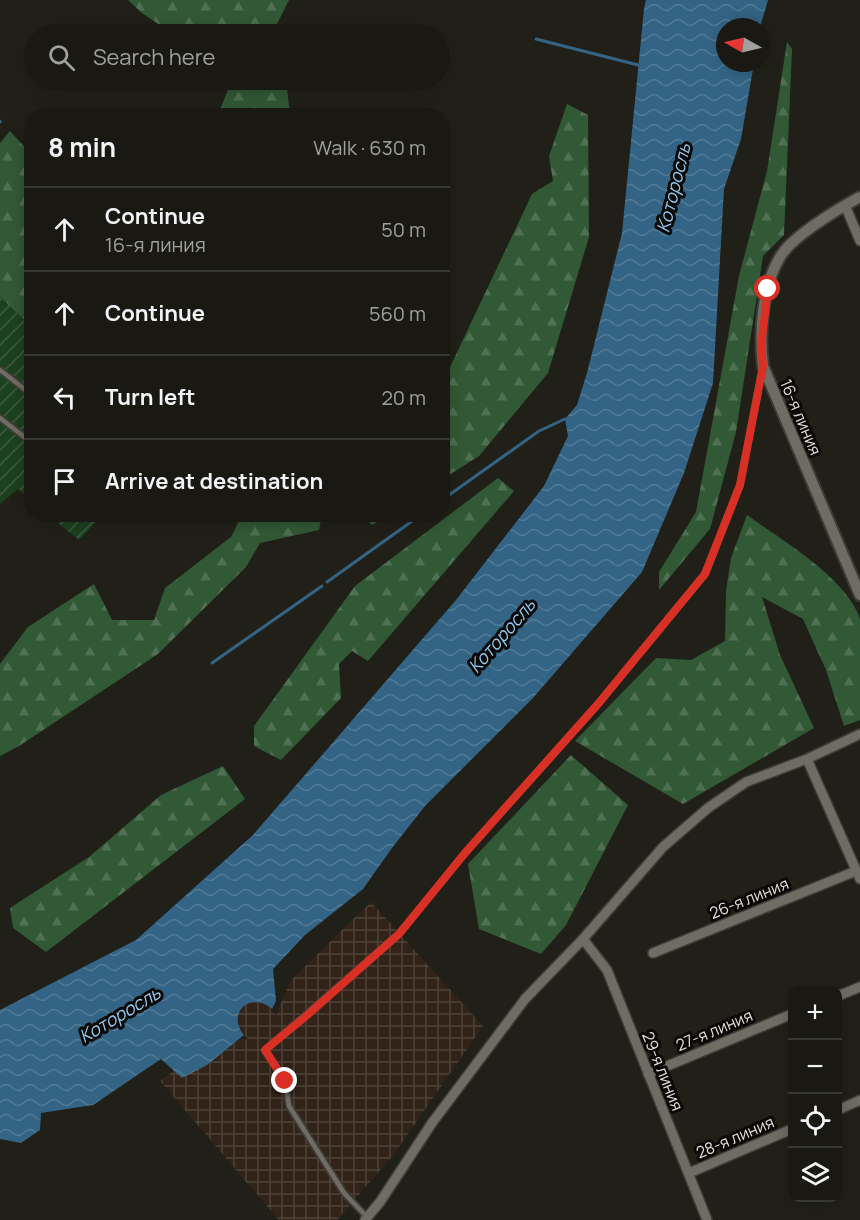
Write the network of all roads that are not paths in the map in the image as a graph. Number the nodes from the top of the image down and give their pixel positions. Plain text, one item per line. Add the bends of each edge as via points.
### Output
1 (860, 197) edge
2 (845, 205) junction
3 (860, 241) edge
4 (763, 366) junction
5 (0, 370) edge
6 (24, 389) edge
7 (0, 418) edge
8 (24, 437) edge
9 (860, 595) edge
10 (860, 734) edge
11 (807, 759) junction
12 (858, 875) edge
13 (583, 939) junction
14 (652, 953) dead end
15 (860, 987) edge
16 (842, 994) edge
17 (788, 1016) edge
18 (648, 1074) junction
19 (860, 1100) edge
20 (842, 1108) edge
21 (788, 1131) edge
22 (689, 1173) junction
23 (367, 1219) edge
24 (707, 1220) edge

1 - 2 street, 16-я линия
2 - 3 street
2 - 4 street, 16-я линия via 795,241 774,268 764,312
4 - 9 street, 16-я линия
4 - 23 lane via 740,485 705,574 399,934 265,1050 285,1081 289,1106 344,1194
5 - 6 lane
7 - 8 lane
10 - 11 street
11 - 12 street
11 - 13 street via 746,782 708,808 663,848
12 - 14 street, 26-я линия
13 - 18 street, 29-я линия via 607,970
13 - 23 street via 525,999 432,1123
15 - 16 street
17 - 18 street, 27-я линия
18 - 22 street, 29-я линия
19 - 20 street
21 - 22 street, 28-я линия
22 - 24 street, 29-я линия

